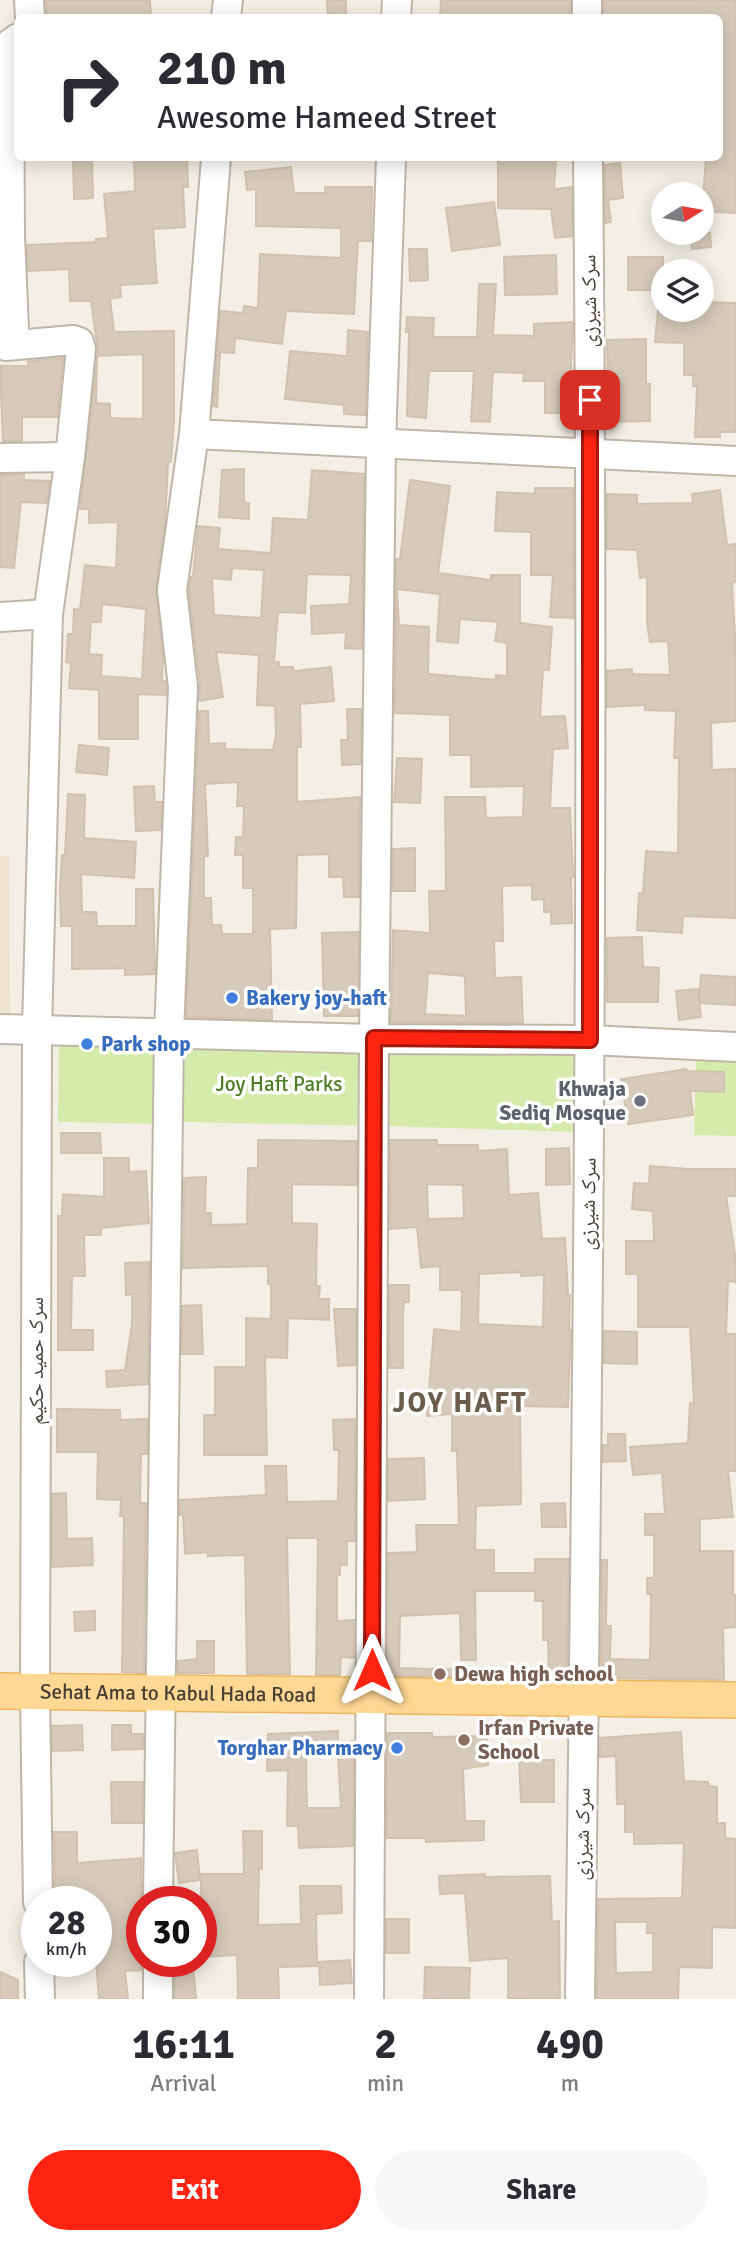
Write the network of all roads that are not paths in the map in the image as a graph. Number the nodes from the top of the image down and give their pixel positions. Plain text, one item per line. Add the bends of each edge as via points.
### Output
1 (9, 41) edge
2 (216, 161) edge
3 (391, 161) edge
4 (588, 161) edge
5 (3, 346) edge
6 (194, 434) junction
7 (381, 444) junction
8 (591, 454) junction
9 (70, 457) junction
10 (0, 458) edge
11 (736, 461) edge
12 (48, 614) junction
13 (0, 617) edge
14 (0, 1030) edge
15 (37, 1030) junction
16 (169, 1033) junction
17 (374, 1038) junction
18 (590, 1040) junction
19 (736, 1047) edge
20 (0, 1691) edge
21 (35, 1692) junction
22 (160, 1694) junction
23 (372, 1697) junction
24 (584, 1698) junction
25 (736, 1700) edge
26 (38, 1886) edge
27 (158, 1886) edge
28 (39, 1977) edge
29 (158, 1977) edge
30 (40, 1999) edge
31 (158, 1999) edge
32 (369, 1999) edge
33 (580, 1999) edge

1 - 5 street via 14,330
2 - 6 street
3 - 7 street
4 - 8 street, سرک شیرزی
5 - 9 street, سرک حمید حکیم via 79,342
6 - 7 street
6 - 16 street via 172,590 183,687
7 - 8 street
7 - 17 street
8 - 11 street
8 - 18 street, سرک شیرزی
9 - 10 street
9 - 12 street, سرک حمید حکیم
12 - 13 street
12 - 15 street, سرک حمید حکیم
14 - 15 street
15 - 16 street
15 - 21 street, سرک حمید حکیم
16 - 17 street
16 - 22 street
17 - 18 street
17 - 23 street
18 - 19 street
18 - 24 street, سرک شیرزی
20 - 21 main road, Sehat Ama to Kabul Hada Road
21 - 22 main road, Sehat Ama to Kabul Hada Road
21 - 26 street, سرک حمید حکیم
22 - 23 main road, Sehat Ama to Kabul Hada Road
22 - 27 street
23 - 24 main road, Sehat Ama to Kabul Hada Road
23 - 32 street
24 - 25 main road, Sehat Ama to Kabul Hada Road
24 - 33 street, سرک شیرزی
28 - 30 street
29 - 31 street

